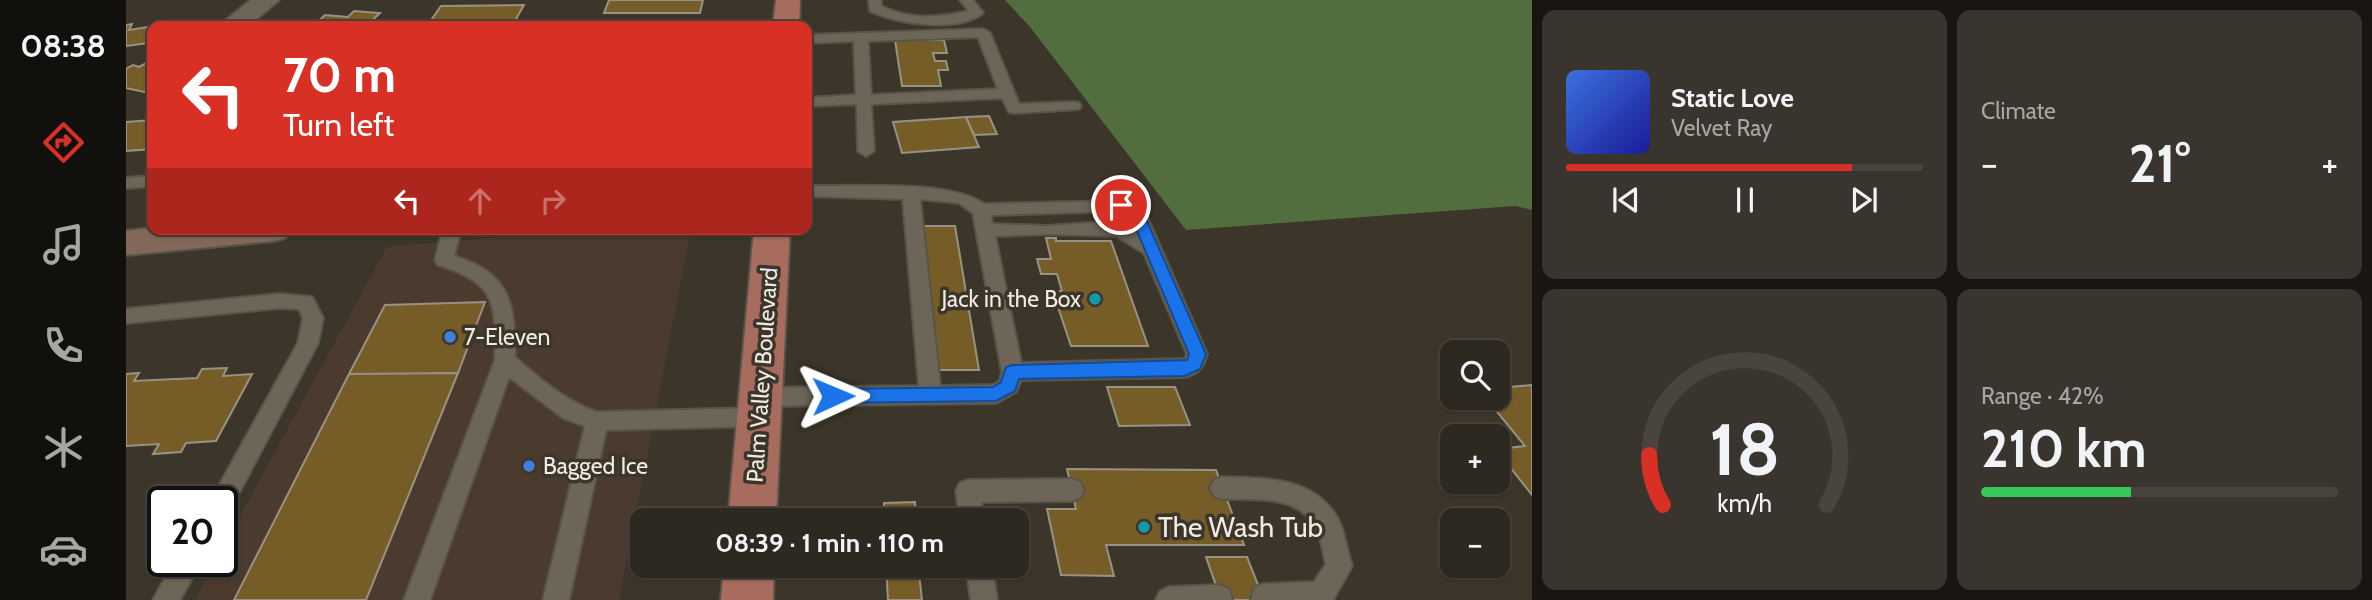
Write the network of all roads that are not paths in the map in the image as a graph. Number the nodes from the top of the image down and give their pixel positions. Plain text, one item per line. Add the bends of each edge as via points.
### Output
1 (267, 0) edge
2 (788, 0) edge
3 (875, 0) edge
4 (966, 0) edge
5 (238, 21) dead end
6 (786, 21) edge
7 (861, 37) junction
8 (812, 39) edge
9 (1007, 93) junction
10 (864, 99) junction
11 (812, 102) edge
12 (1074, 106) dead end
13 (866, 151) dead end
14 (147, 181) edge
15 (126, 183) edge
16 (812, 191) edge
17 (911, 193) junction
18 (981, 210) junction
19 (986, 230) junction
20 (206, 235) edge
21 (450, 235) edge
22 (772, 235) edge
23 (126, 243) edge
24 (1152, 251) junction
25 (126, 316) edge
26 (505, 360) junction
27 (1013, 372) junction
28 (930, 394) junction
29 (760, 407) junction
30 (597, 421) junction
31 (231, 486) edge
32 (1222, 488) dead end
33 (1072, 490) dead end
34 (753, 508) edge
35 (970, 508) edge
36 (179, 577) edge
37 (748, 578) edge
38 (981, 578) edge
39 (1263, 597) dead end
40 (1220, 598) edge
41 (166, 600) edge
42 (418, 600) edge
43 (556, 600) edge
44 (747, 600) edge
45 (984, 600) edge
46 (1169, 600) edge

1 - 5 street
2 - 6 highway
3 - 4 lane via 874,8 888,17 914,21 977,13
7 - 8 lane
7 - 9 lane via 983,33
7 - 10 lane
9 - 10 lane
9 - 12 lane via 1014,109
10 - 11 lane
10 - 13 lane
14 - 15 lane
16 - 17 lane
17 - 18 lane via 965,199
17 - 28 lane
18 - 19 lane
18 - 24 lane via 1121,205 1134,212
19 - 24 lane via 1121,230
19 - 27 lane
20 - 23 main road
21 - 26 lane via 444,260 463,264 497,287 505,313
22 - 29 highway, Palm Valley Boulevard
24 - 27 lane via 1198,354 1194,364 1185,369
25 - 31 lane via 305,302 313,318 308,343
26 - 30 lane via 571,412
26 - 42 lane
27 - 28 lane via 1009,386 996,394
28 - 29 lane
29 - 30 lane
29 - 34 highway, Palm Valley Boulevard
30 - 43 lane
32 - 39 lane via 1293,494 1304,498 1328,525 1339,566 1321,595
33 - 35 lane via 968,491
36 - 41 lane
37 - 44 highway
38 - 45 lane
40 - 46 lane

